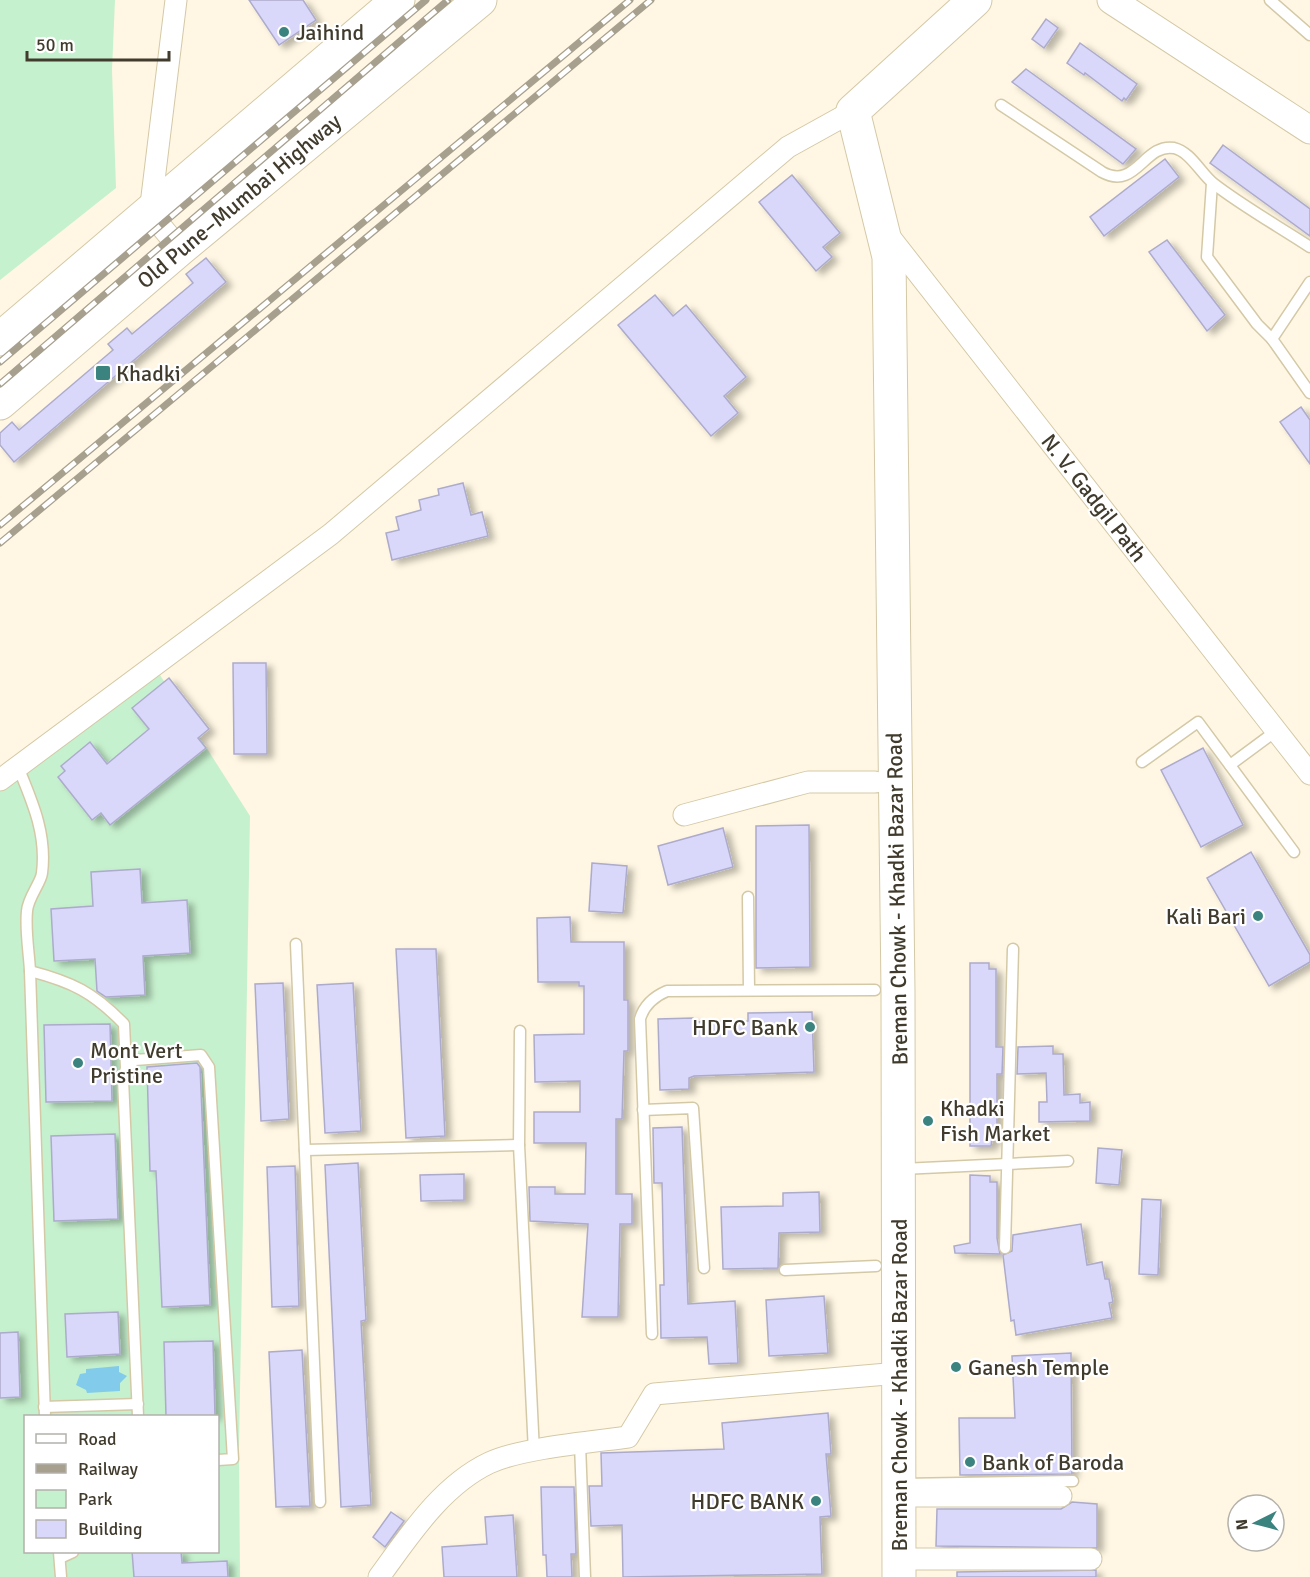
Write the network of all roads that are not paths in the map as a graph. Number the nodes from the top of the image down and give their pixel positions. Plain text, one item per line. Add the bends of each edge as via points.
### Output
1 (176, 0) edge
2 (398, 0) edge
3 (480, 0) edge
4 (975, 0) edge
5 (1111, 0) edge
6 (1270, 0) edge
7 (1310, 35) edge
8 (1001, 105) dead end
9 (853, 111) junction
10 (1310, 130) edge
11 (1212, 183) junction
12 (150, 213) junction
13 (879, 223) junction
14 (1310, 247) edge
15 (180, 249) junction
16 (1310, 282) edge
17 (0, 339) edge
18 (1272, 339) junction
19 (1310, 393) edge
20 (0, 403) edge
21 (1276, 731) junction
22 (1142, 762) dead end
23 (1230, 765) junction
24 (18, 766) junction
25 (1310, 774) edge
26 (0, 780) edge
27 (875, 782) junction
28 (684, 815) dead end
29 (1294, 852) dead end
30 (748, 897) dead end
31 (296, 944) dead end
32 (1013, 950) dead end
33 (30, 971) junction
34 (749, 990) junction
35 (875, 990) junction
36 (520, 1031) dead end
37 (126, 1068) junction
38 (643, 1110) junction
39 (519, 1144) junction
40 (305, 1150) junction
41 (1068, 1161) dead end
42 (1007, 1166) junction
43 (898, 1169) junction
44 (1005, 1248) dead end
45 (876, 1266) junction
46 (704, 1268) dead end
47 (785, 1270) dead end
48 (652, 1334) dead end
49 (887, 1374) junction
50 (138, 1404) junction
51 (45, 1412) edge
52 (138, 1415) edge
53 (580, 1444) junction
54 (534, 1452) junction
55 (219, 1460) edge
56 (1067, 1489) dead end
57 (899, 1490) junction
58 (320, 1502) dead end
59 (59, 1555) edge
60 (1091, 1559) dead end
61 (891, 1571) edge
62 (61, 1577) edge
63 (379, 1577) edge
64 (585, 1577) edge

1 - 12 street
2 - 12 main road
3 - 15 main road, Old Pune–Mumbai Highway
4 - 9 main road
5 - 10 street
6 - 7 lane
8 - 11 lane via 1108,176 1126,176 1153,154 1168,148 1184,154
9 - 13 main road, Breman Chowk - Khadki Bazar Road
9 - 24 street via 788,147 331,534
11 - 14 lane
11 - 18 lane via 1207,257
12 - 15 street
12 - 17 main road
13 - 21 street, N. V. Gadgil Path
13 - 27 main road, Breman Chowk - Khadki Bazar Road via 870,256
13 - 43 main road, Breman Chowk - Khadki Bazar Road via 889,257
15 - 20 main road, Old Pune–Mumbai Highway
16 - 18 lane
18 - 19 lane
21 - 23 lane
21 - 25 street, N. V. Gadgil Path
22 - 23 lane via 1198,722
23 - 29 lane
24 - 26 street
24 - 33 lane via 42,834 42,876 33,888 27,910
27 - 28 street via 808,782
27 - 35 main road, Breman Chowk - Khadki Bazar Road
30 - 34 lane
31 - 40 lane
32 - 42 lane
33 - 37 lane via 66,980 107,1006 124,1024
33 - 51 lane
34 - 35 lane
34 - 38 lane via 667,991 649,1002 640,1019
35 - 45 main road, Breman Chowk - Khadki Bazar Road
36 - 39 lane
37 - 50 lane via 123,1079
37 - 55 lane via 135,1060 201,1055 209,1067 232,1459
38 - 46 lane via 693,1108
38 - 48 lane
39 - 40 lane
39 - 54 lane
40 - 58 lane
41 - 42 lane
42 - 43 lane
42 - 44 lane
43 - 49 main road, Breman Chowk - Khadki Bazar Road
45 - 47 lane
45 - 49 main road, Breman Chowk - Khadki Bazar Road
49 - 53 street via 654,1394 628,1437
49 - 57 main road, Breman Chowk - Khadki Bazar Road
49 - 61 main road, Breman Chowk - Khadki Bazar Road
50 - 51 lane
50 - 52 lane
53 - 54 street
53 - 64 lane
54 - 63 street via 489,1463 446,1495 420,1522
56 - 57 street
57 - 61 main road, Breman Chowk - Khadki Bazar Road
59 - 62 lane
60 - 61 street

